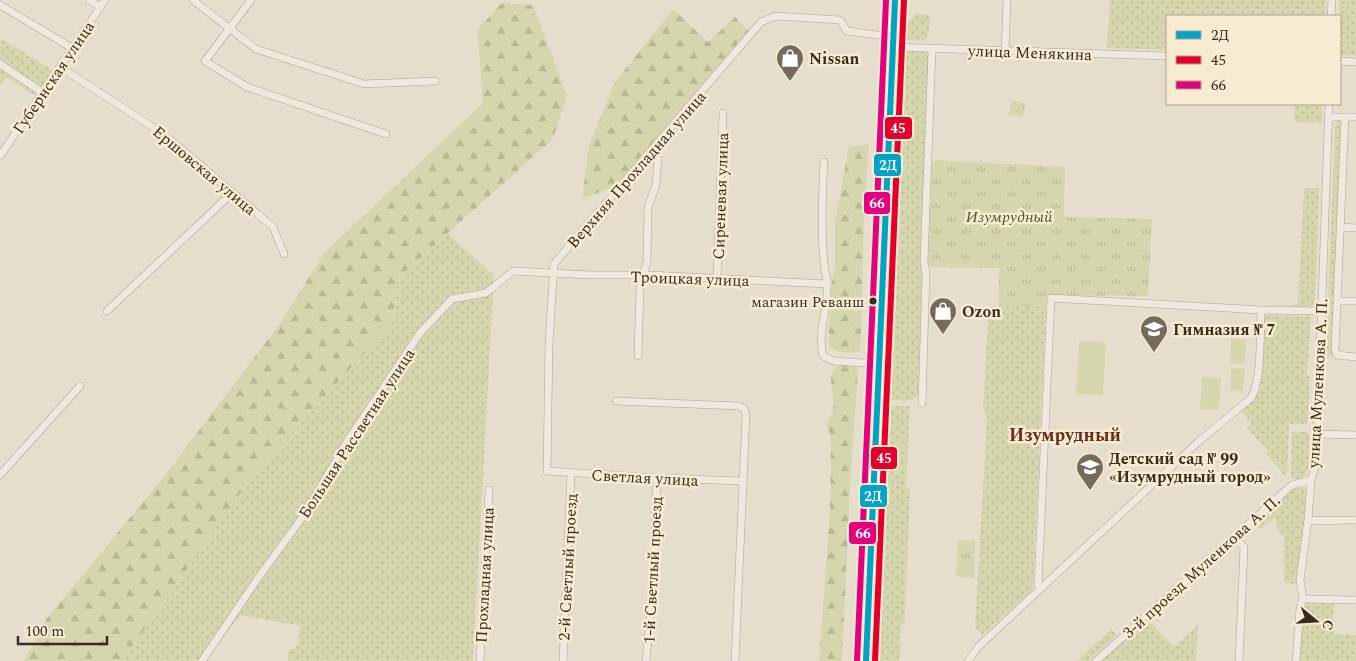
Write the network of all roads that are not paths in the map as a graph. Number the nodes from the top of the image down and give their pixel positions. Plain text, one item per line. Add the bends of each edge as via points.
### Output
1 (89, 0) edge
2 (193, 0) edge
3 (251, 0) edge
4 (895, 0) edge
5 (1008, 0) edge
6 (1332, 0) edge
7 (102, 3) edge
8 (0, 5) edge
9 (1331, 15) edge
10 (230, 29) junction
11 (893, 37) junction
12 (892, 47) junction
13 (72, 48) junction
14 (932, 50) junction
15 (1005, 51) junction
16 (1166, 56) edge
17 (1341, 61) edge
18 (1356, 62) edge
19 (0, 64) edge
20 (60, 67) junction
21 (435, 81) dead end
22 (43, 93) junction
23 (1329, 105) edge
24 (723, 113) dead end
25 (1329, 117) junction
26 (1345, 117) junction
27 (1356, 117) edge
28 (386, 134) dead end
29 (1, 154) edge
30 (658, 159) dead end
31 (824, 162) dead end
32 (232, 193) junction
33 (1340, 227) junction
34 (1356, 228) edge
35 (284, 254) dead end
36 (554, 273) junction
37 (644, 275) junction
38 (717, 278) junction
39 (827, 284) junction
40 (1337, 301) junction
41 (1356, 301) edge
42 (1261, 310) junction
43 (1321, 311) junction
44 (107, 312) dead end
45 (638, 356) dead end
46 (1356, 357) edge
47 (879, 364) junction
48 (80, 386) dead end
49 (616, 402) dead end
50 (922, 403) dead end
51 (1317, 434) junction
52 (1356, 435) edge
53 (547, 471) joint
54 (571, 473) junction
55 (0, 475) edge
56 (657, 478) junction
57 (1311, 480) junction
58 (743, 481) junction
59 (489, 490) dead end
60 (1308, 520) junction
61 (1356, 520) edge
62 (1233, 536) junction
63 (1041, 588) junction
64 (1303, 599) junction
65 (1356, 600) edge
66 (202, 661) edge
67 (480, 661) edge
68 (563, 661) edge
69 (646, 661) edge
70 (735, 661) edge
71 (866, 661) edge
72 (968, 661) edge
73 (1096, 661) edge
74 (1240, 661) edge
75 (1296, 661) edge

1 - 7 street
2 - 10 street
3 - 10 street
4 - 11 main road
5 - 15 street
6 - 9 street
7 - 13 street, Губернская улица
8 - 13 street
10 - 21 street via 256,49 364,84
10 - 28 street via 205,61 247,87
11 - 12 main road
11 - 36 street, Верхняя Прохладная улица via 847,30 840,20 776,16 761,22 554,264
12 - 14 street, улица Менякина
12 - 47 main road
13 - 20 street, Губернская улица
14 - 15 street, улица Менякина
14 - 50 street
15 - 16 street, улица Менякина
17 - 18 street
19 - 22 street
20 - 22 street, Губернская улица
20 - 32 street, Ершовская улица via 165,135
22 - 29 street, Губернская улица
23 - 25 street, улица Муленкова А. П.
24 - 38 street, Сиреневая улица
25 - 26 street
25 - 43 street, улица Муленкова А. П.
26 - 27 street
26 - 33 street
30 - 37 street via 656,186 648,207
31 - 39 street via 821,199
32 - 35 street, Ершовская улица via 273,227
32 - 44 street
33 - 34 street
33 - 40 street
36 - 37 street, Троицкая улица
36 - 53 street, Верхняя Прохладная улица via 549,343
36 - 66 street, Большая Рассветная улица via 513,271 486,293 452,298 444,306 420,333 348,440 304,515
37 - 38 street, Троицкая улица
37 - 45 street via 640,286
38 - 39 street, Троицкая улица
39 - 47 street via 823,356 834,361
40 - 41 street
40 - 46 street via 1335,350 1337,355
42 - 43 street
42 - 63 street via 1257,380 1251,398 1198,442
42 - 63 street via 1050,298 1038,585
43 - 51 street, улица Муленкова А. П.
47 - 71 main road
48 - 55 street
49 - 58 street via 739,406 744,409
51 - 52 street
51 - 57 street, улица Муленкова А. П. via 1316,465
53 - 54 street, Светлая улица
54 - 56 street, Светлая улица
54 - 68 street, 2-й Светлый проезд
56 - 58 street, Светлая улица
56 - 69 street, 1-й Светлый проезд
57 - 60 street, улица Муленкова А. П.
57 - 62 street, 3-й проезд Муленкова А. П. via 1292,485
58 - 70 street
59 - 67 street, Прохладная улица
60 - 61 street
60 - 64 street, улица Муленкова А. П. via 1300,580
62 - 73 street, 3-й проезд Муленкова А. П.
62 - 74 street via 1244,547
63 - 72 street via 978,647
64 - 65 street
64 - 75 street, улица Муленкова А. П.

